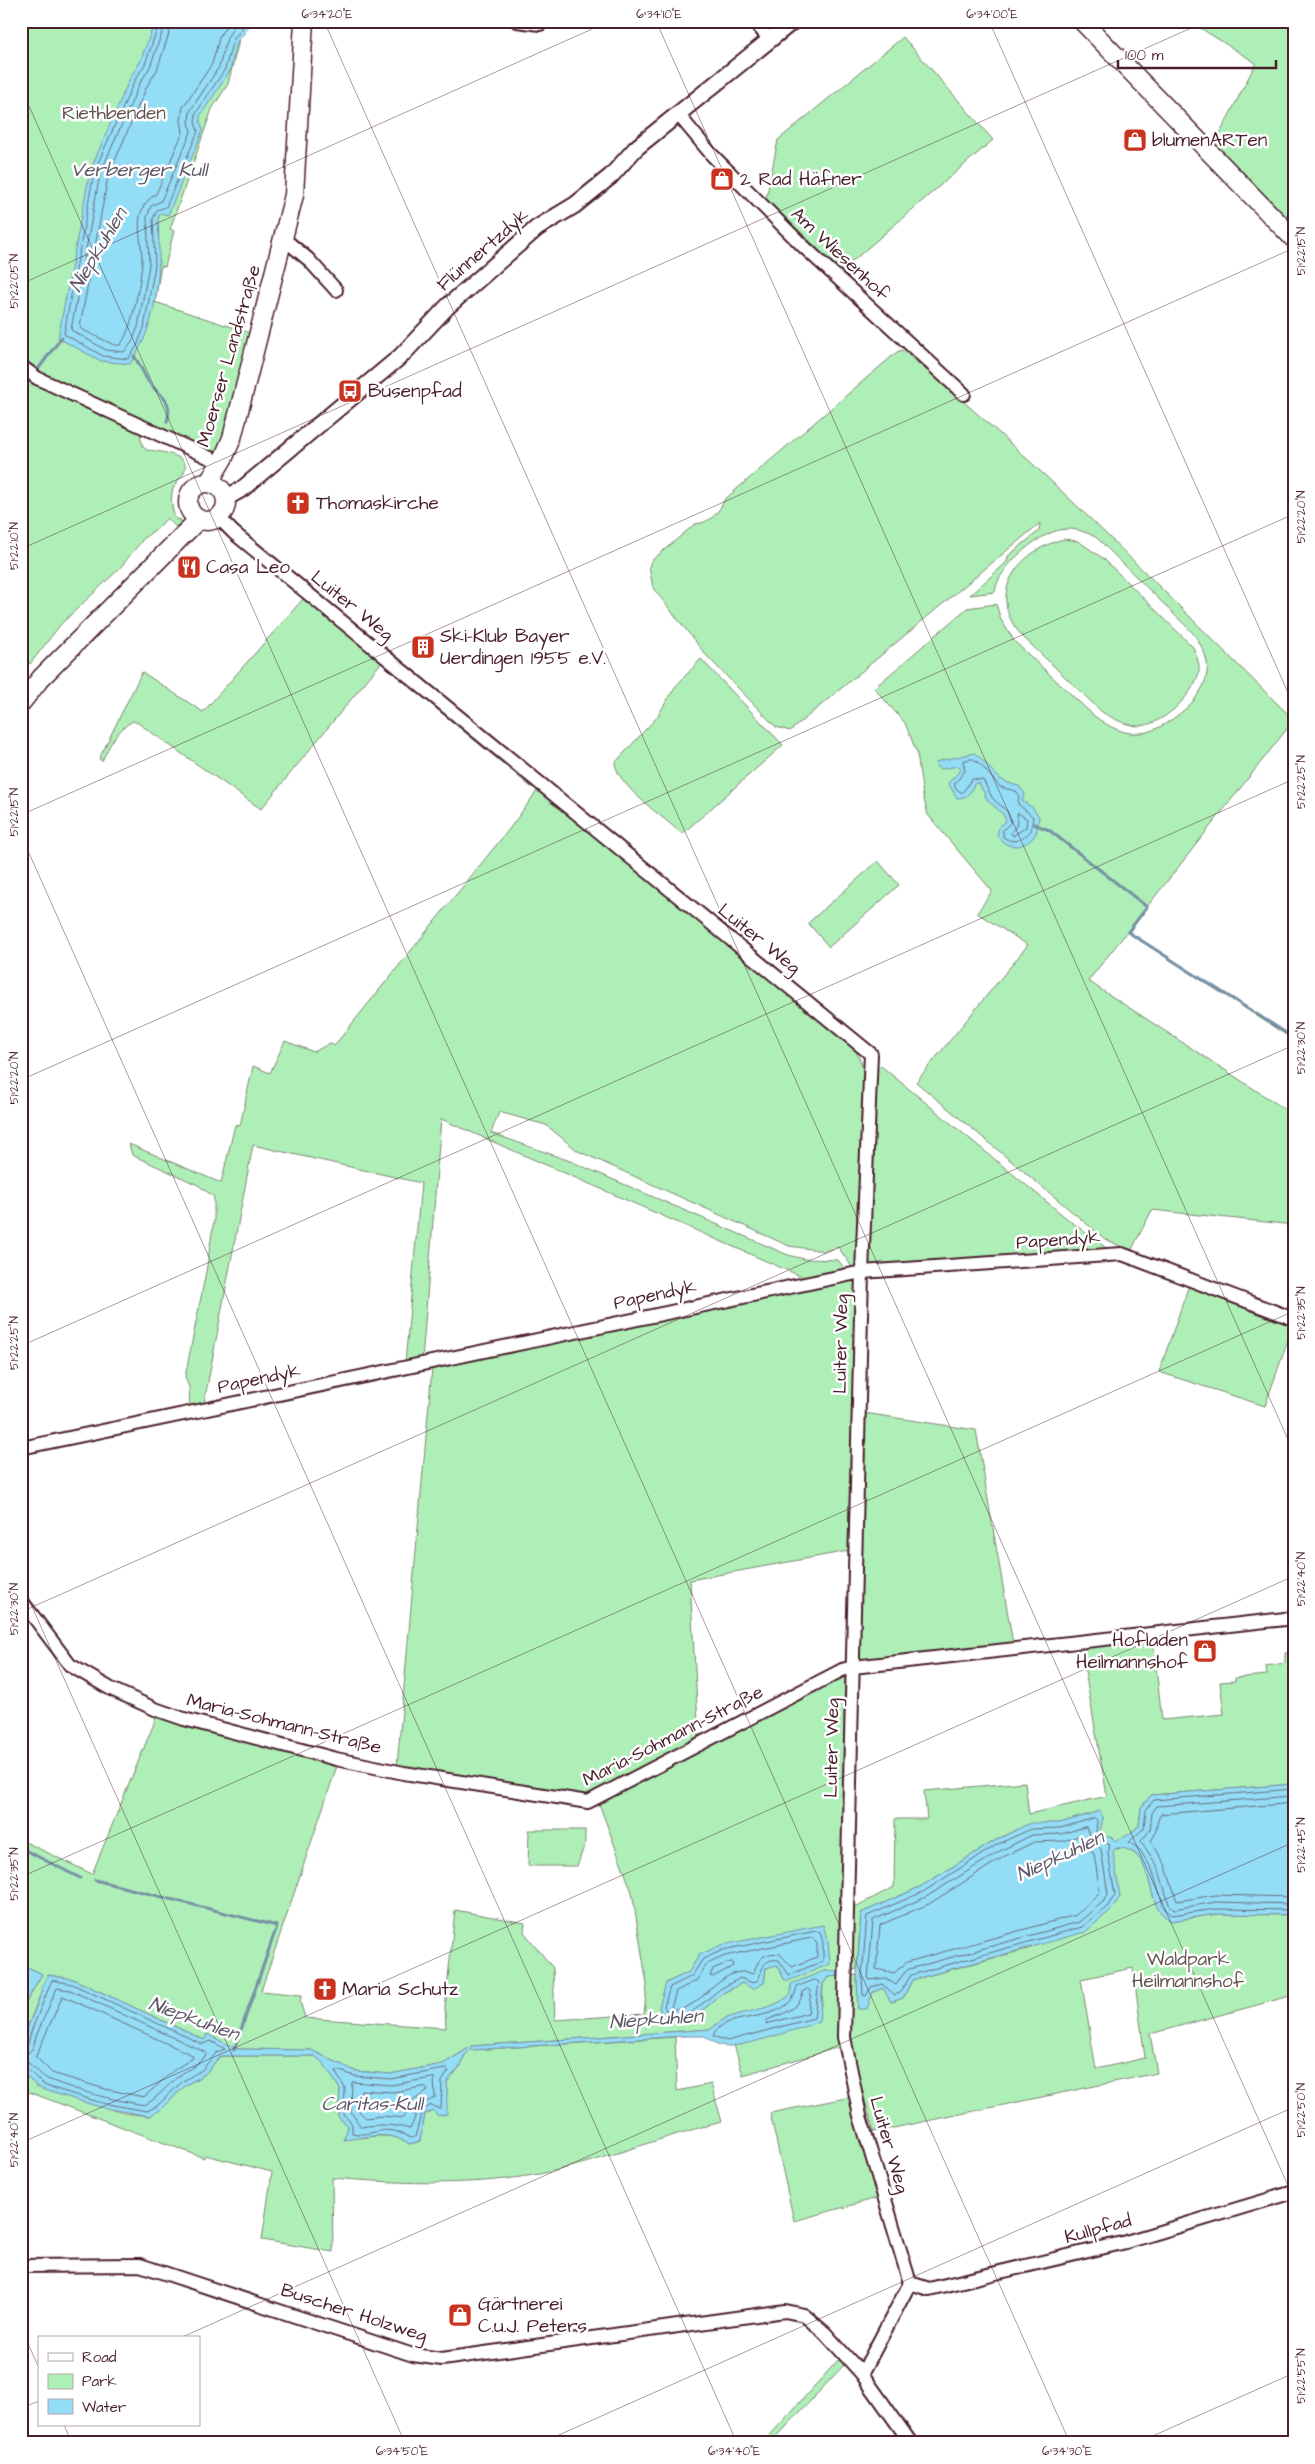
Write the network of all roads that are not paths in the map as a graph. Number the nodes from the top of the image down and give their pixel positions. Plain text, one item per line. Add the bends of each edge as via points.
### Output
1 (304, 21) edge
2 (517, 21) edge
3 (544, 21) edge
4 (754, 21) edge
5 (793, 21) edge
6 (1082, 21) edge
7 (770, 40) junction
8 (677, 113) junction
9 (1293, 237) edge
10 (284, 239) junction
11 (336, 290) dead end
12 (29, 373) edge
13 (964, 394) dead end
14 (221, 463) junction
15 (209, 482) junction
16 (226, 498) junction
17 (219, 518) junction
18 (199, 519) junction
19 (21, 703) edge
20 (862, 1272) junction
21 (1294, 1319) edge
22 (21, 1448) edge
23 (21, 1600) edge
24 (1294, 1618) edge
25 (853, 1667) junction
26 (1294, 2192) edge
27 (21, 2266) edge
28 (910, 2283) junction
29 (862, 2374) junction
30 (911, 2443) edge

1 - 10 main road, Moerser Landstraße via 294,195
2 - 3 street via 540,24
4 - 7 street
5 - 7 street, Flünnertzdyk
6 - 9 main road
7 - 8 street, Flünnertzdyk
8 - 13 street, Am Wiesenhof via 712,156 803,246
8 - 16 street, Flünnertzdyk via 636,148 611,176 569,210 537,228 462,294 401,356 242,489
10 - 11 street via 308,259
10 - 14 main road, Moerser Landstraße via 238,419
12 - 14 street
14 - 15 main road, Moerser Landstraße
15 - 16 main road via 220,487
15 - 18 main road via 195,487 189,496 189,507
16 - 17 main road via 226,509
17 - 18 main road
17 - 20 street, Luiter Weg via 871,1054
18 - 19 main road via 41,678
20 - 21 street, Papendyk via 1122,1254
20 - 22 street, Papendyk
20 - 25 street, Luiter Weg
23 - 25 street, Maria-Sohmann-Straße via 70,1665 111,1690 155,1709 404,1774 588,1802
24 - 25 street, Maria-Sohmann-Straße
25 - 28 street, Luiter Weg via 844,2037 860,2116
26 - 28 street, Kullpfad via 1082,2254 929,2289
27 - 29 street, Buscher Holzweg via 140,2264 413,2355 442,2358 785,2311 804,2315
28 - 29 street
29 - 30 street

